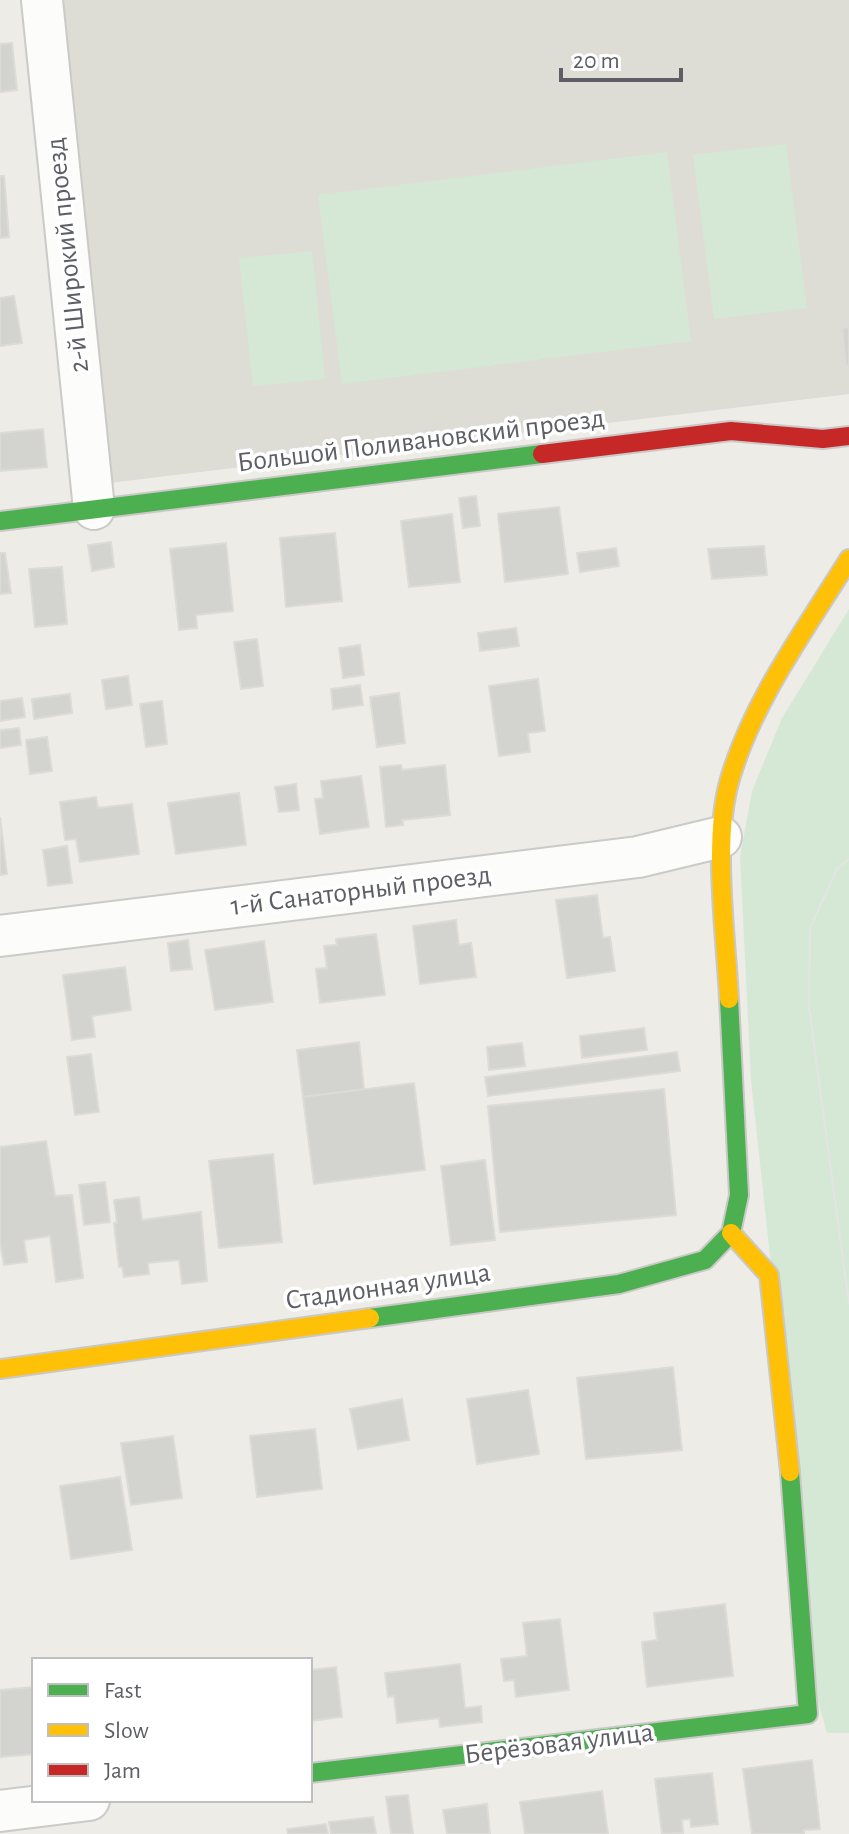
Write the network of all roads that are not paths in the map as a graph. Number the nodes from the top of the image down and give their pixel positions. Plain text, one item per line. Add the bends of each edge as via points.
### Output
1 (42, 0) edge
2 (849, 436) edge
3 (94, 509) junction
4 (0, 521) edge
5 (849, 559) edge
6 (721, 837) junction
7 (0, 936) edge
8 (731, 1233) junction
9 (0, 1369) edge
10 (312, 1773) edge
11 (73, 1802) edge
12 (0, 1811) edge

1 - 3 street, 2-й Широкий проезд
2 - 3 street, Большой Поливановский проезд via 823,439 731,431
3 - 4 street, Большой Поливановский проезд
5 - 6 street via 756,712 729,781
6 - 7 street, 1-й Санаторный проезд via 638,857
6 - 8 street via 739,1195
8 - 9 street, Стадионная улица via 705,1260 619,1284
8 - 10 street, Берёзовая улица via 769,1275 795,1520 808,1714
11 - 12 street

